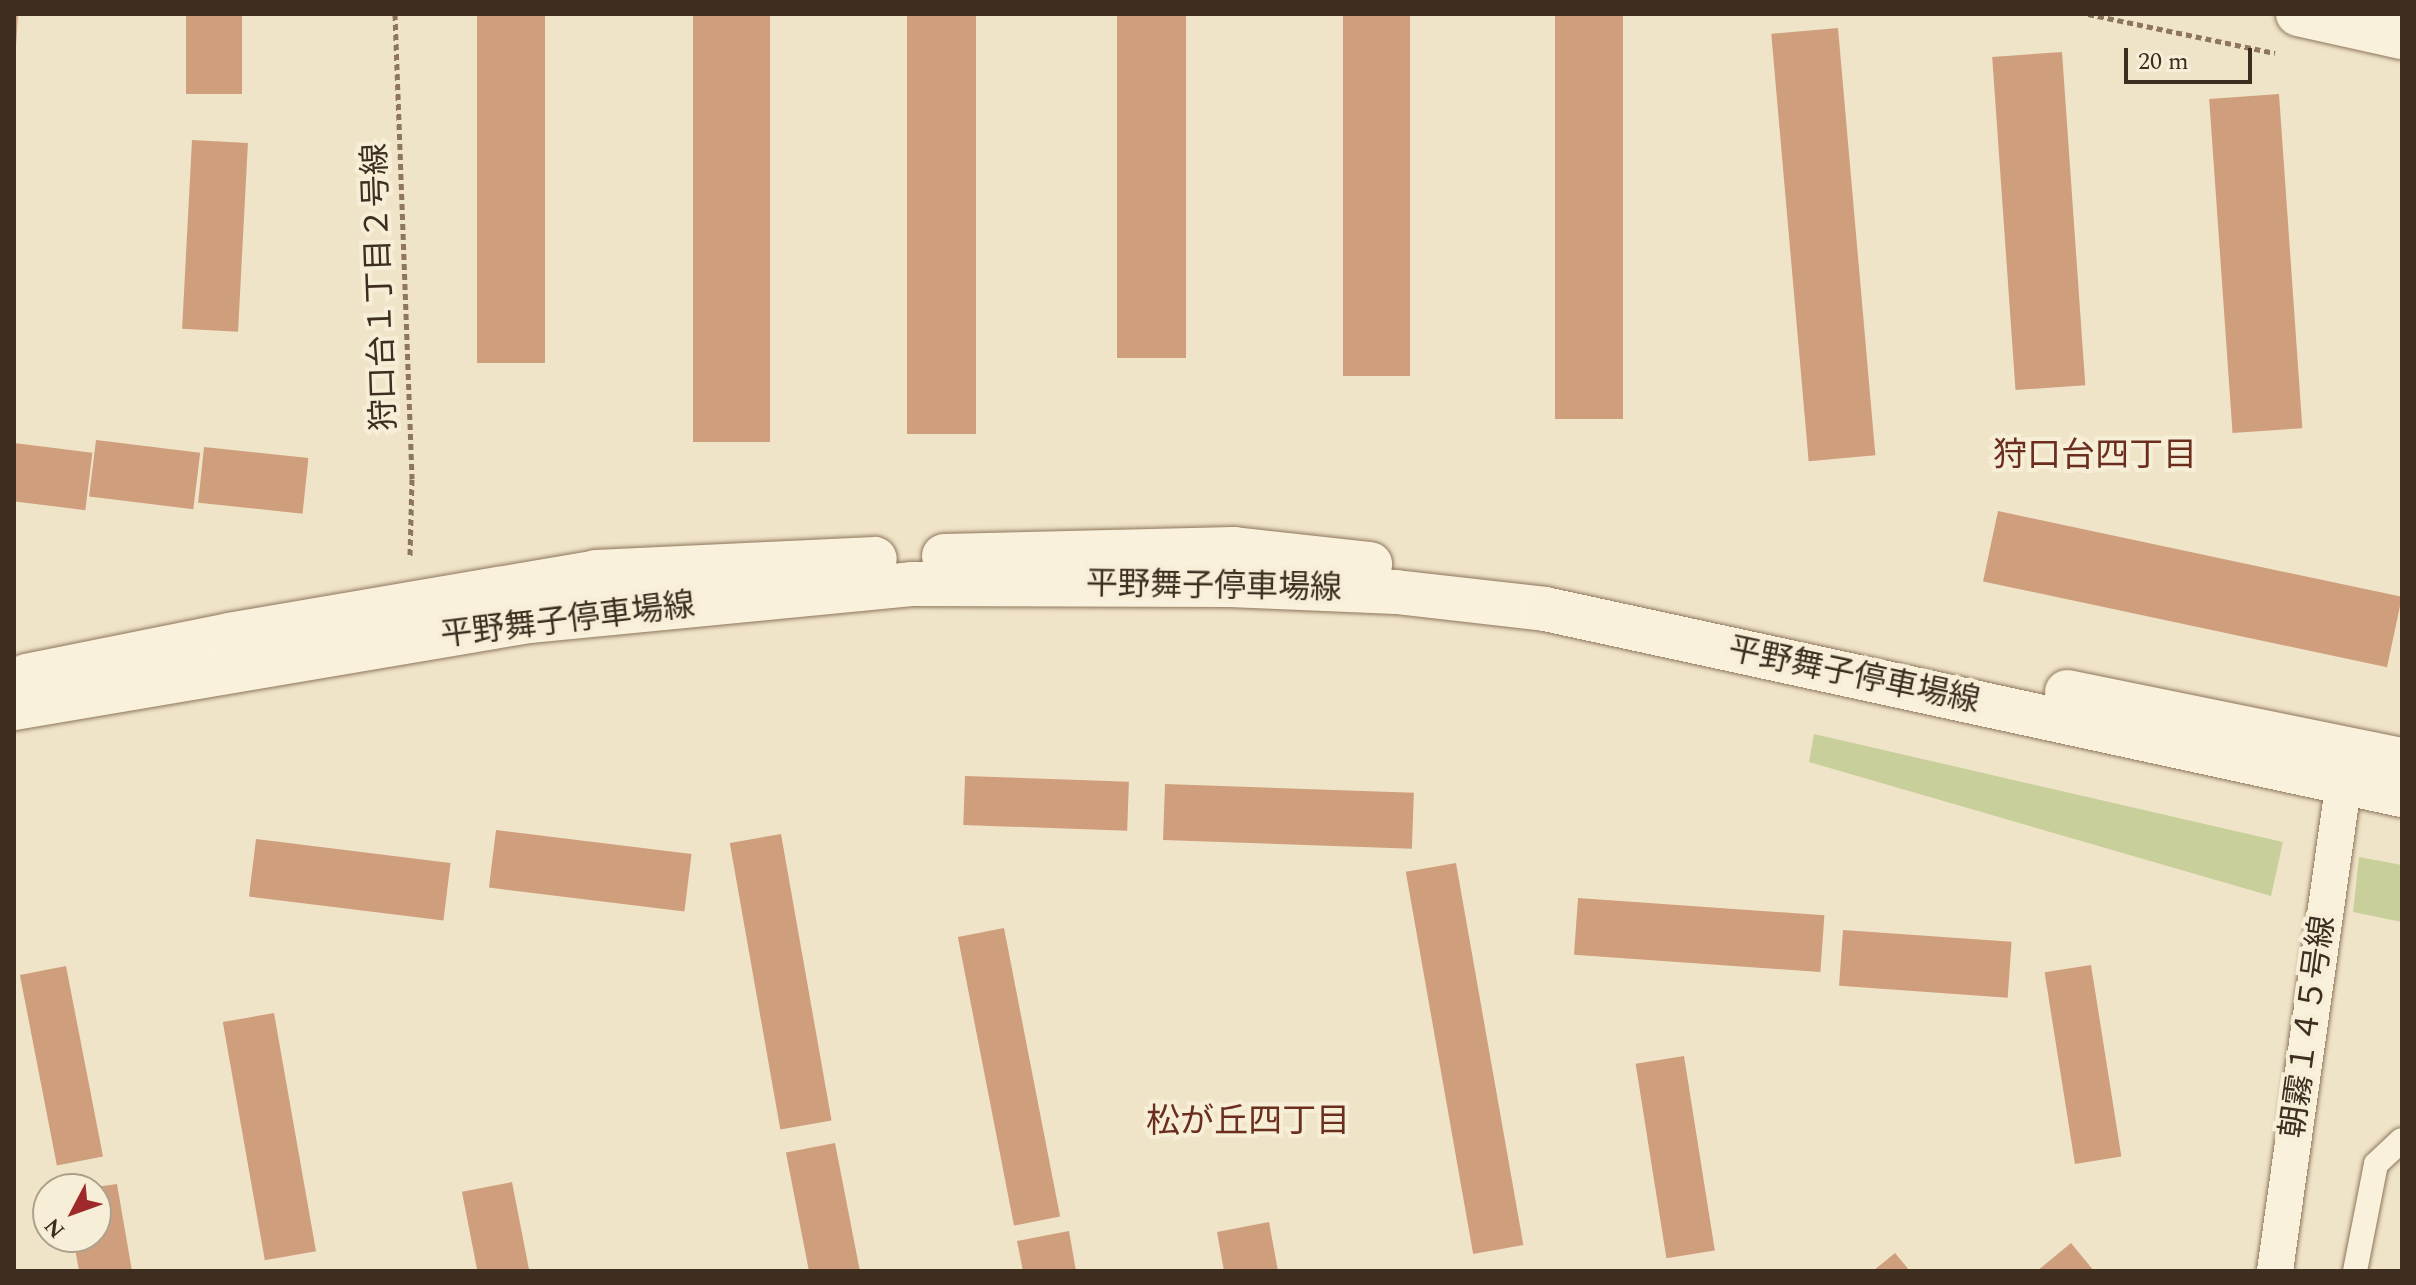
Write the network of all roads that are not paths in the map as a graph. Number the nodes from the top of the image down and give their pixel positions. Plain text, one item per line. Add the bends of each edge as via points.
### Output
1 (2298, 14) edge
2 (2402, 37) edge
3 (14, 679) edge
4 (14, 708) edge
5 (2402, 760) edge
6 (2344, 783) junction
7 (2402, 795) edge
8 (2402, 1140) edge
9 (2275, 1271) edge
10 (2355, 1271) edge

1 - 2 main road
3 - 5 main road, 平野舞子停車場線 via 229,635 596,572 1096,549 1234,549 1543,586
4 - 6 main road, 平野舞子停車場線 via 529,621 911,584 1230,585 1396,592 1545,609
6 - 7 main road, 平野舞子停車場線
6 - 9 street, 朝霧１４５号線
8 - 10 lane via 2376,1164

